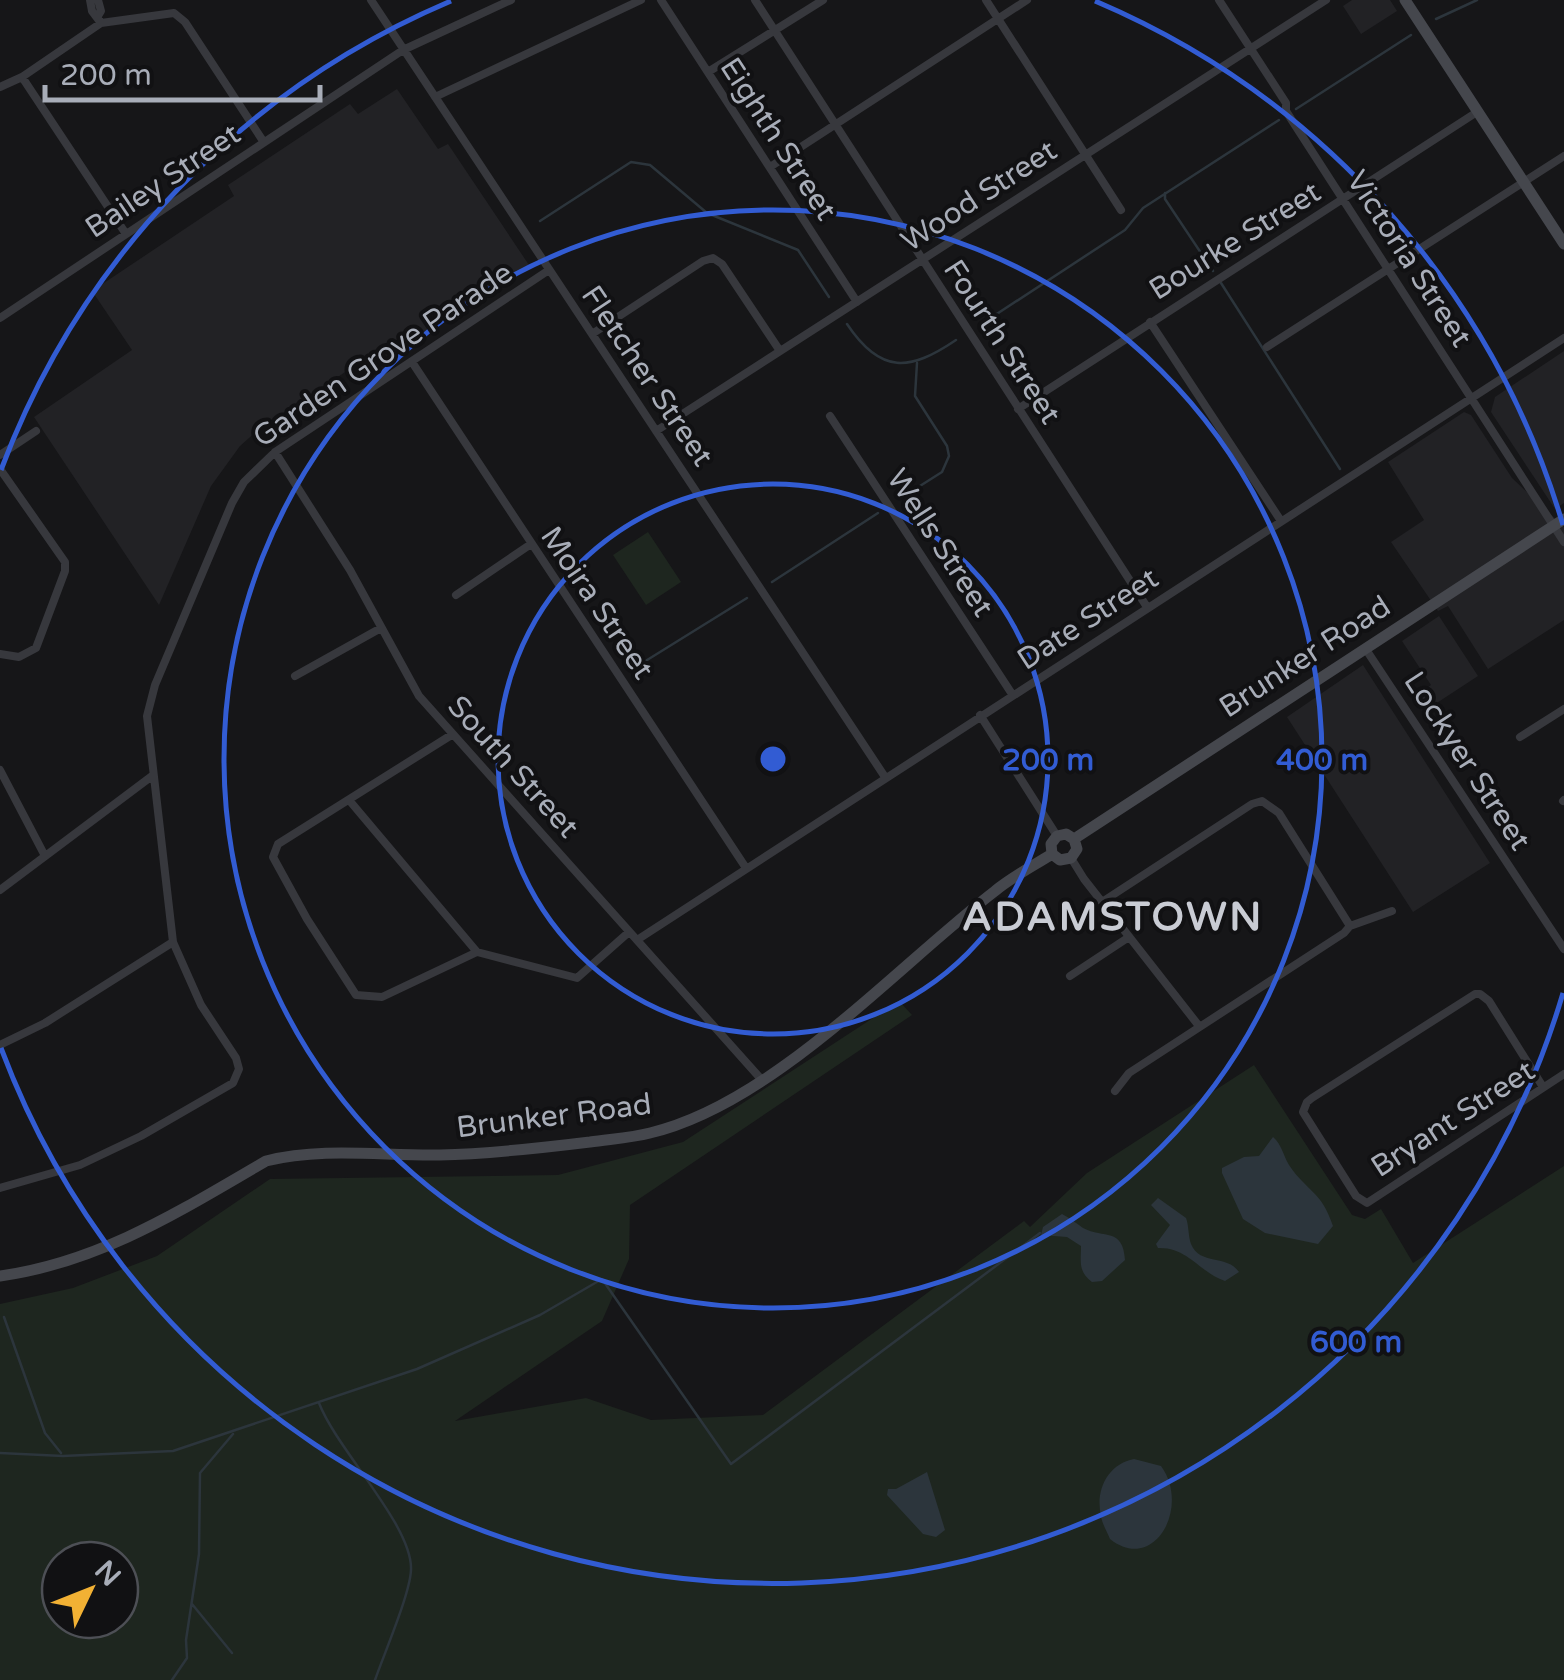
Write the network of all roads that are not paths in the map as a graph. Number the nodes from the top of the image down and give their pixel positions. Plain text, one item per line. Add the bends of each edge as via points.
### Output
1 (90, 0) edge
2 (98, 0) edge
3 (371, 0) edge
4 (511, 0) edge
5 (641, 0) edge
6 (661, 0) edge
7 (755, 0) edge
8 (823, 0) edge
9 (986, 0) edge
10 (1028, 0) edge
11 (1219, 0) edge
12 (1326, 0) edge
13 (1406, 0) edge
14 (998, 19) junction
15 (100, 20) junction
16 (774, 30) junction
17 (402, 50) junction
18 (1251, 50) junction
19 (708, 72) junction
20 (22, 78) junction
21 (0, 87) edge
22 (435, 97) junction
23 (1477, 112) junction
24 (834, 125) junction
25 (263, 141) junction
26 (1086, 154) junction
27 (1564, 156) edge
28 (770, 167) junction
29 (1524, 182) junction
30 (1343, 199) junction
31 (1121, 210) dead end
32 (126, 234) junction
33 (1564, 244) edge
34 (922, 260) junction
35 (1388, 269) junction
36 (549, 270) junction
37 (857, 302) junction
38 (0, 318) edge
39 (1150, 322) junction
40 (592, 334) junction
41 (1564, 338) edge
42 (1267, 347) dead end
43 (780, 351) junction
44 (412, 362) junction
45 (1472, 397) junction
46 (1018, 409) junction
47 (830, 416) dead end
48 (656, 430) junction
49 (36, 431) dead end
50 (275, 452) junction
51 (0, 455) edge
52 (0, 469) edge
53 (1281, 521) junction
54 (1559, 523) edge
55 (1564, 542) edge
56 (531, 544) junction
57 (456, 595) dead end
58 (1148, 607) junction
59 (381, 628) junction
60 (1365, 648) junction
61 (0, 654) edge
62 (295, 676) dead end
63 (1012, 694) junction
64 (1564, 709) edge
65 (980, 715) junction
66 (453, 734) junction
67 (1520, 737) dead end
68 (0, 770) edge
69 (152, 776) junction
70 (886, 777) junction
71 (350, 800) junction
72 (1056, 836) junction
73 (1074, 839) junction
74 (1052, 854) junction
75 (44, 856) junction
76 (1072, 858) junction
77 (746, 868) junction
78 (0, 890) edge
79 (1102, 902) junction
80 (1392, 911) dead end
81 (1350, 926) junction
82 (630, 932) junction
83 (1129, 937) junction
84 (637, 940) junction
85 (173, 942) junction
86 (1564, 949) edge
87 (477, 952) junction
88 (1070, 976) dead end
89 (1199, 1026) junction
90 (0, 1045) edge
91 (1564, 1074) edge
92 (761, 1079) junction
93 (1543, 1087) junction
94 (1114, 1091) dead end
95 (0, 1188) edge
96 (0, 1276) edge

1 - 15 street
2 - 15 street
3 - 17 street, Fletcher Street
4 - 17 street, Bailey Street
5 - 22 street
6 - 19 street, Eighth Street
7 - 16 street, Fourth Street
8 - 16 street
9 - 14 street
10 - 14 street
11 - 18 street, Victoria Street
12 - 18 street, Wood Street
13 - 23 main road
14 - 24 street
14 - 26 street
15 - 20 street
15 - 25 street via 178,15
16 - 19 street
16 - 24 street, Fourth Street
17 - 22 street, Fletcher Street
17 - 25 street, Bailey Street
18 - 26 street, Wood Street
18 - 30 street, Victoria Street
19 - 28 street, Eighth Street
20 - 21 street
20 - 32 street
22 - 36 street, Fletcher Street
23 - 29 main road
23 - 30 street, Bourke Street
24 - 28 street
24 - 34 street, Fourth Street
25 - 32 street, Bailey Street
26 - 31 street
26 - 34 street, Wood Street
27 - 29 street
28 - 37 street, Eighth Street
29 - 33 main road
29 - 35 street
30 - 35 street, Victoria Street
30 - 39 street, Bourke Street
32 - 38 street, Bailey Street
34 - 37 street, Wood Street
34 - 46 street, Fourth Street
35 - 42 street
35 - 45 street, Victoria Street
36 - 40 street, Fletcher Street
36 - 44 street, Garden Grove Parade
37 - 43 street, Wood Street
39 - 46 street, Bourke Street
39 - 53 street
40 - 43 street via 713,258
40 - 48 street, Fletcher Street
41 - 45 street, Date Street
43 - 48 street, Wood Street
44 - 50 street, Garden Grove Parade
44 - 56 street, Moira Street
45 - 53 street, Date Street
45 - 54 street, Victoria Street
46 - 58 street, Fourth Street
47 - 63 street, Wells Street
48 - 70 street, Fletcher Street
49 - 51 street
50 - 59 street, South Street
50 - 69 street, Garden Grove Parade via 233,502 155,684 147,716
52 - 61 street via 66,571 36,648 19,657
53 - 58 street, Date Street
54 - 55 street, Victoria Street
54 - 60 main road, Brunker Road
56 - 57 street
56 - 77 street, Moira Street
58 - 63 street, Date Street
59 - 62 street
59 - 66 street, South Street via 419,696
60 - 73 main road, Brunker Road
60 - 86 street, Lockyer Street
63 - 65 street, Date Street
64 - 67 street
65 - 70 street, Date Street
65 - 72 street
66 - 71 street
66 - 82 street, South Street
68 - 75 street
69 - 75 street
69 - 85 street, Garden Grove Parade
70 - 77 street, Date Street
71 - 87 street
71 - 87 street via 278,844 274,857 356,996 382,997
72 - 73 main road
72 - 74 main road
73 - 76 main road
74 - 76 main road
74 - 92 main road, Brunker Road via 996,889
75 - 78 street
76 - 79 street
77 - 84 street, Date Street
79 - 81 street via 1262,801 1279,813
79 - 83 street
80 - 81 street
81 - 89 street
82 - 84 street, South Street
82 - 87 street via 576,978
83 - 88 street
83 - 89 street
84 - 92 street, South Street
85 - 90 street
85 - 95 street, Garden Grove Parade via 201,1005 236,1058 233,1083 80,1165
89 - 94 street
91 - 93 street, Bryant Street
92 - 96 main road, Brunker Road via 687,1122 649,1134 442,1155 288,1156 137,1235 44,1270
93 - 93 street, Bryant Street via 1366,1203 1303,1108 1480,994

